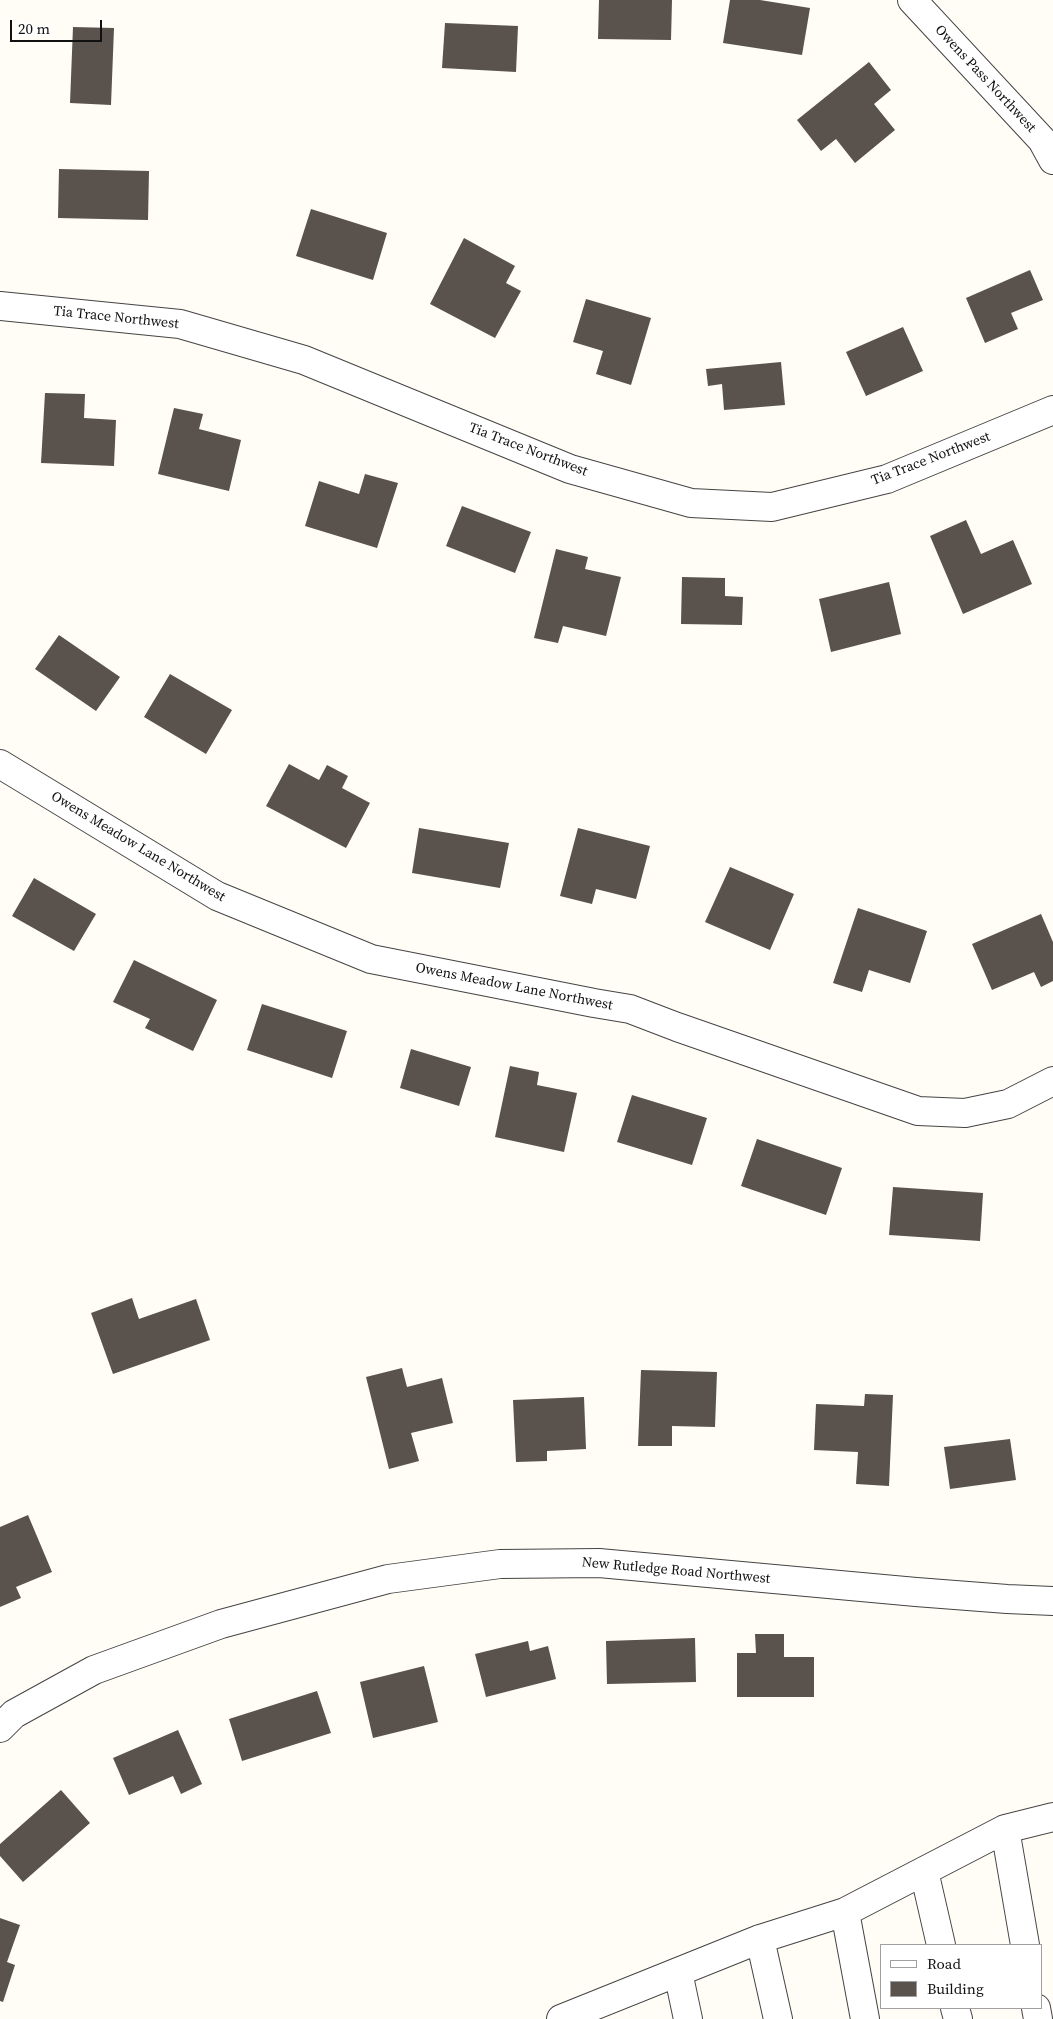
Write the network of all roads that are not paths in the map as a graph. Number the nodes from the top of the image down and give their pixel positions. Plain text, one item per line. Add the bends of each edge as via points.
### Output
1 (912, 0) edge
2 (1053, 160) edge
3 (0, 306) edge
4 (1053, 410) edge
5 (0, 764) edge
6 (1053, 1081) edge
7 (1053, 1601) edge
8 (0, 1728) edge
9 (1053, 1817) edge
10 (1005, 1829) junction
11 (924, 1871) junction
12 (845, 1912) junction
13 (760, 1939) junction
14 (941, 1944) edge
15 (1025, 1944) edge
16 (678, 1972) junction
17 (605, 2010) edge
18 (561, 2019) edge
19 (688, 2019) edge
20 (778, 2019) edge
21 (865, 2019) edge

1 - 2 street, Owens Pass Northwest via 1042,140
3 - 4 street, Tia Trace Northwest via 180,324 304,360 570,469 691,503 772,507 887,479
5 - 6 street, Owens Meadow Lane Northwest via 218,896 371,959 630,1009 918,1111 965,1113 1000,1106
7 - 8 street, New Rutledge Road Northwest via 599,1563 500,1564 388,1580 221,1624 94,1670 14,1714
9 - 10 street
10 - 11 street
10 - 15 street
11 - 12 street
11 - 14 street
12 - 13 street
12 - 21 street
13 - 16 street
13 - 20 street
16 - 17 street
16 - 19 street
17 - 18 street

